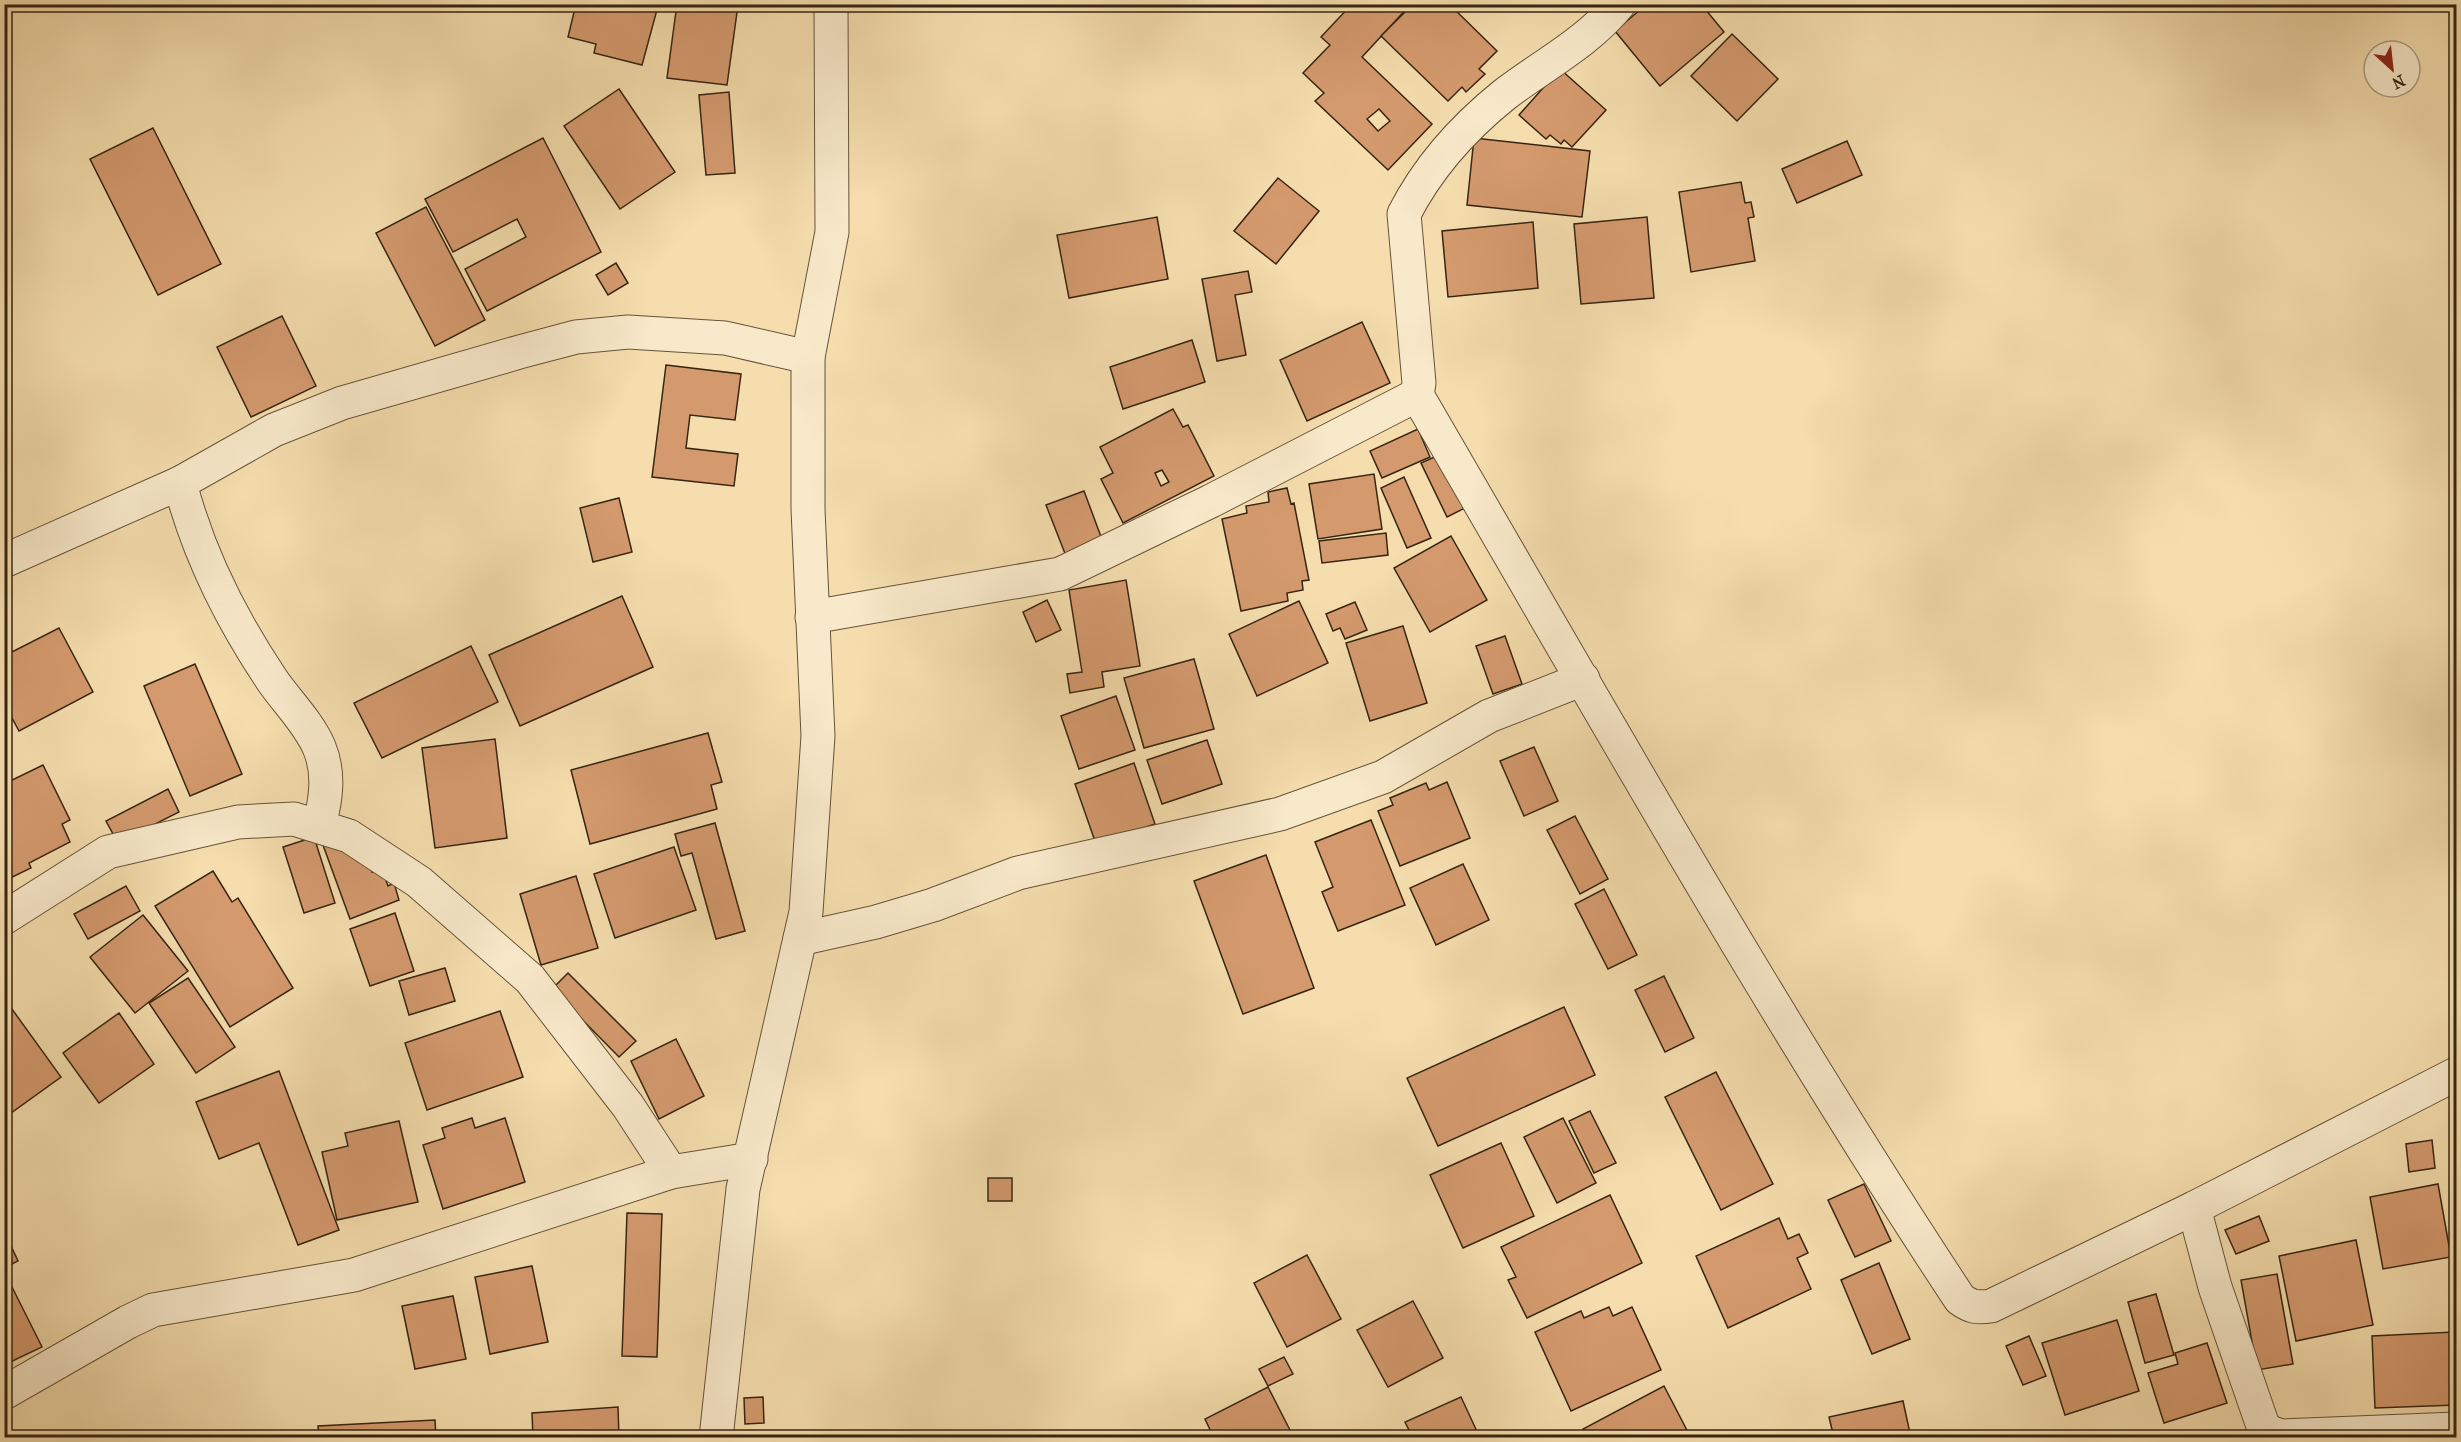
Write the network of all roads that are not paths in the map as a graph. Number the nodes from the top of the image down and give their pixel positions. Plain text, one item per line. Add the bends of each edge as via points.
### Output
1 (831, 4) edge
2 (1619, 4) edge
3 (808, 357) junction
4 (1417, 395) junction
5 (180, 483) junction
6 (4, 561) edge
7 (812, 617) junction
8 (1583, 679) junction
9 (319, 826) junction
10 (4, 918) edge
11 (800, 939) junction
12 (2457, 1074) edge
13 (751, 1159) junction
14 (671, 1172) junction
15 (2194, 1208) junction
16 (4, 1393) edge
17 (2457, 1429) edge
18 (716, 1437) edge

1 - 3 street via 832,232
2 - 4 street via 1605,21 1553,63 1504,95 1452,141 1414,193 1404,213
3 - 5 street via 725,338 628,332 576,338 342,403 274,430
3 - 7 street
4 - 7 street via 1060,574
4 - 8 street
5 - 6 street
5 - 9 street via 190,521 227,604 320,748 328,794
7 - 11 street via 818,736 806,912
8 - 11 street via 1489,716 1383,777 1280,814 1018,873 933,905
8 - 15 street via 1755,975 1960,1299 1978,1308 1991,1306
9 - 10 street via 294,819 238,822 108,852
9 - 14 street via 350,836 419,882 530,979 628,1106
11 - 13 street
12 - 15 street
13 - 14 street
13 - 18 street via 743,1189
14 - 16 street via 354,1275 153,1310
15 - 17 street via 2215,1287 2263,1426 2270,1432 2282,1436

